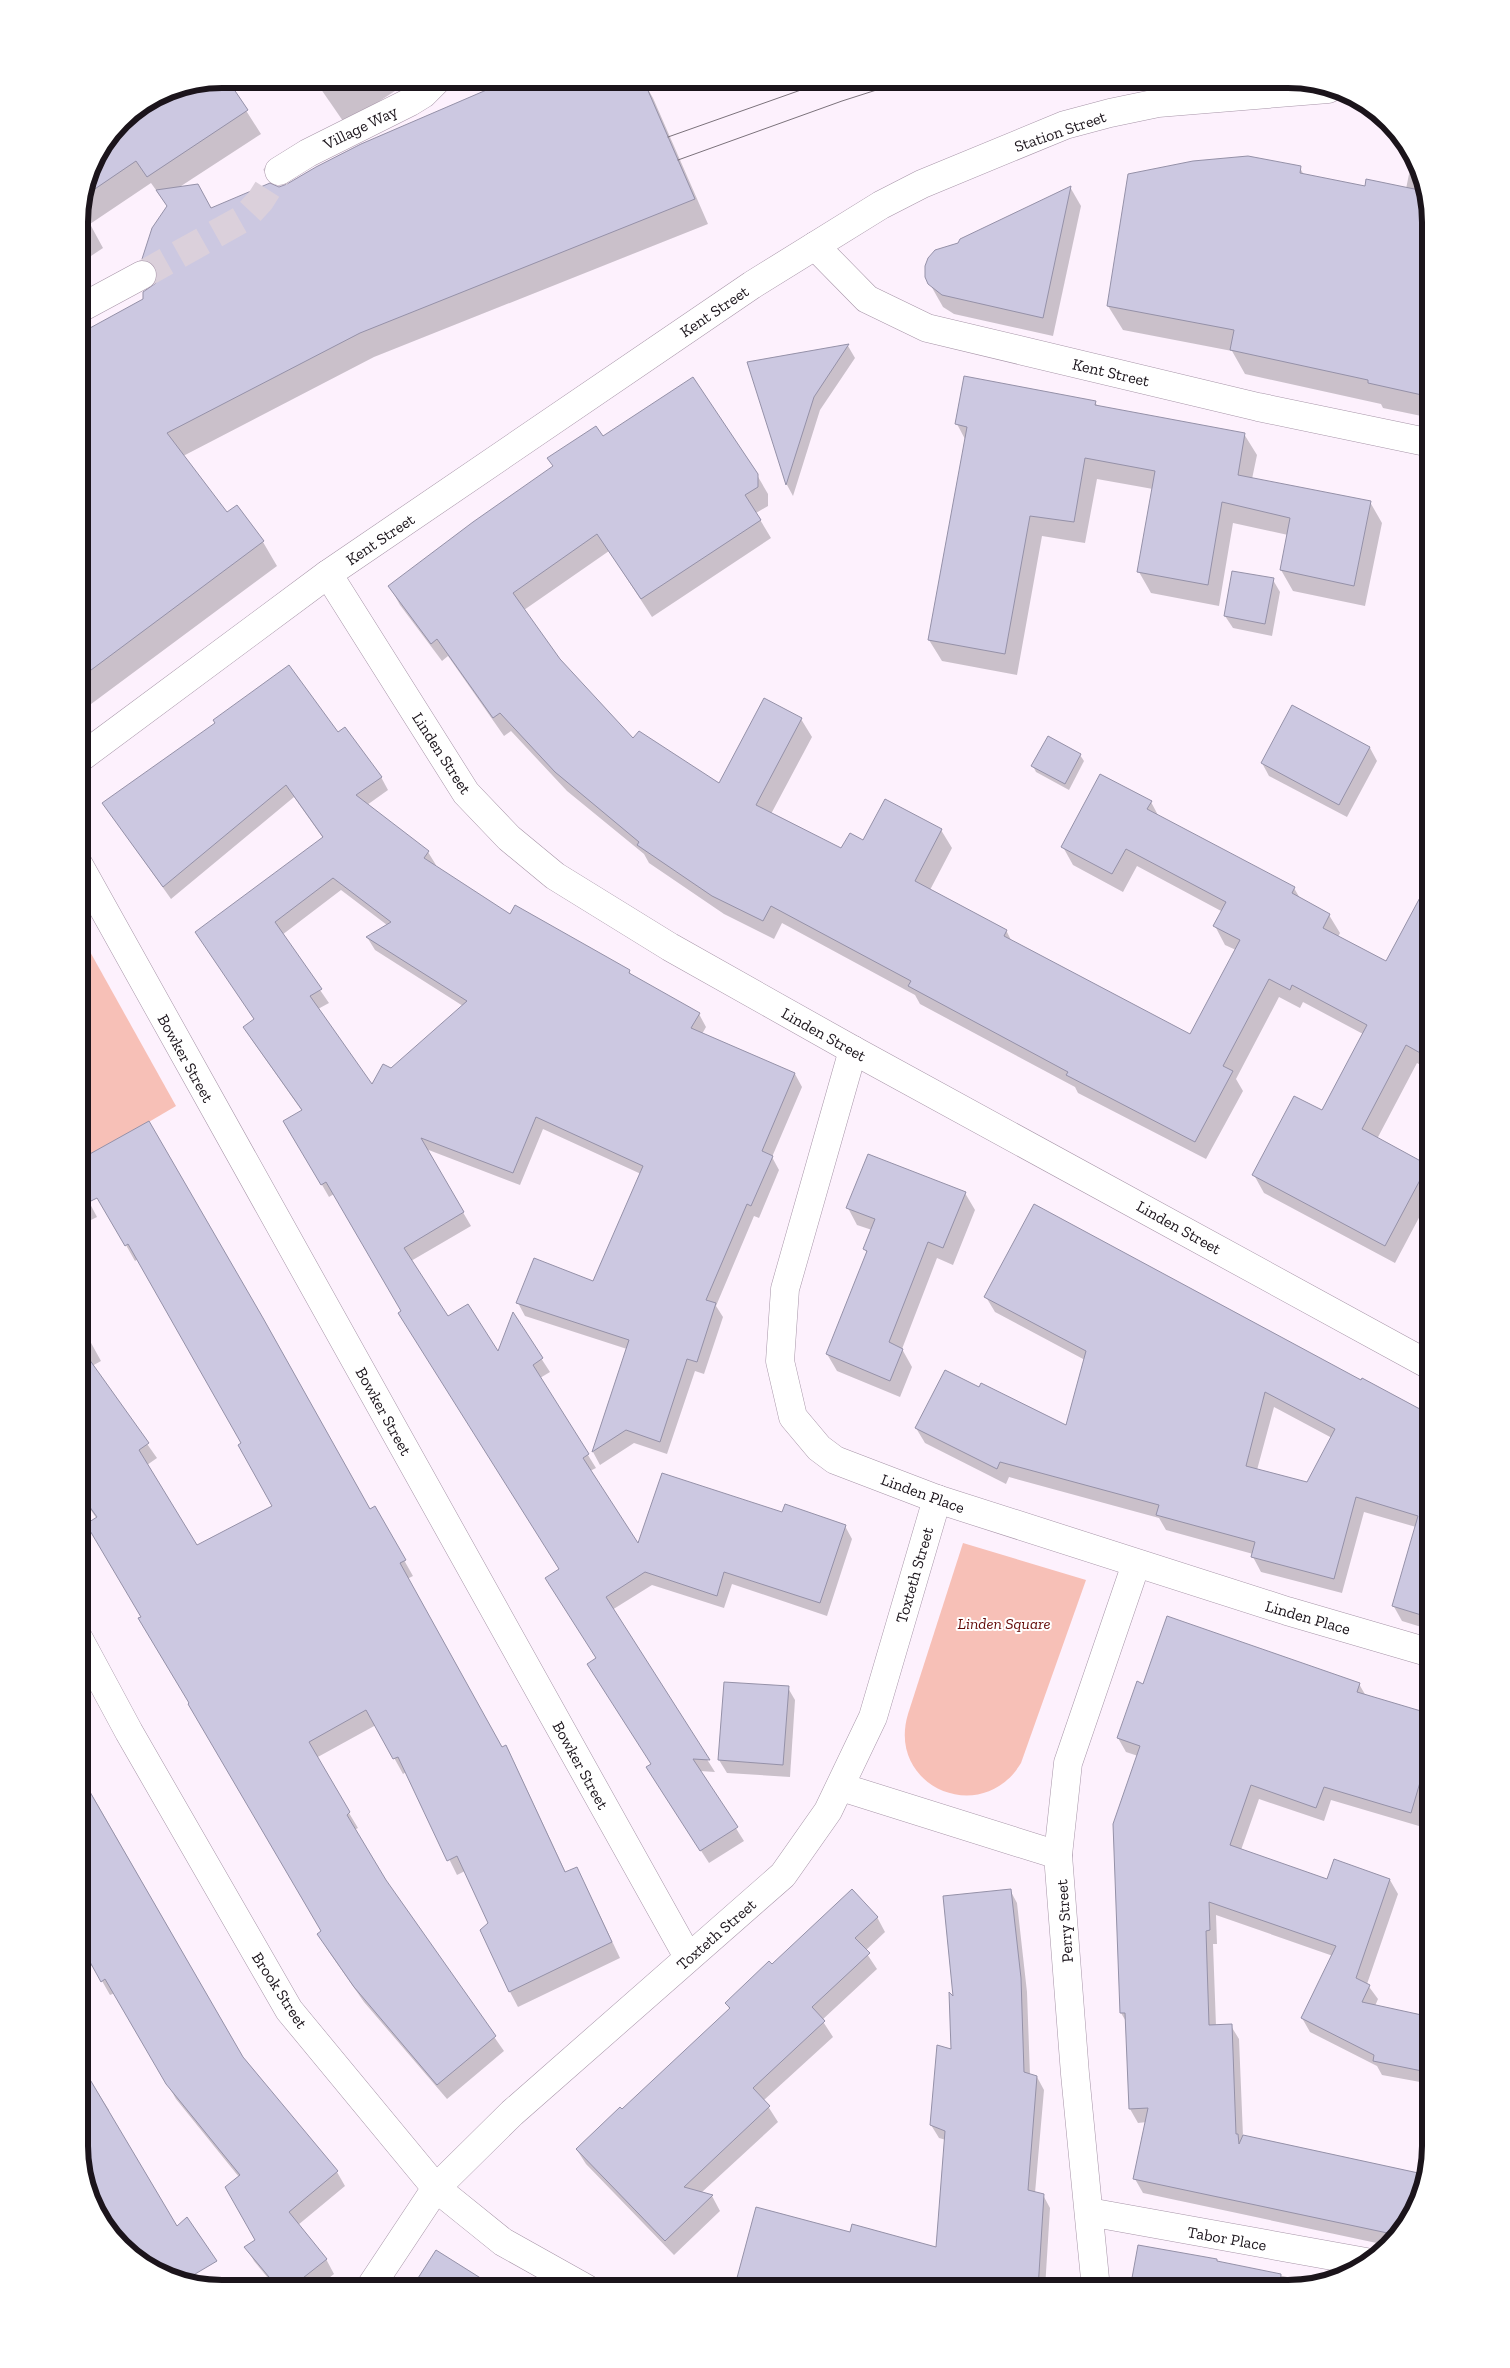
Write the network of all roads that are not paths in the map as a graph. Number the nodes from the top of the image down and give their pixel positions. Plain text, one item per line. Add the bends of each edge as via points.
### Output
1 (429, 88) edge
2 (1315, 90) edge
3 (279, 171) tunnel mouth
4 (816, 246) junction
5 (142, 275) tunnel mouth
6 (88, 304) edge
7 (1422, 441) edge
8 (328, 574) junction
9 (88, 752) edge
10 (88, 881) edge
11 (853, 1050) junction
12 (1422, 1361) edge
13 (937, 1499) junction
14 (1136, 1564) junction
15 (1422, 1650) edge
16 (88, 1656) edge
17 (841, 1787) junction
18 (1058, 1855) junction
19 (688, 1957) junction
20 (436, 2188) junction
21 (1089, 2212) junction
22 (1359, 2261) edge
23 (375, 2280) edge
24 (571, 2280) edge
25 (1095, 2280) edge

1 - 3 street, Village Way via 410,102
2 - 4 street, Station Street via 1158,103 1065,126 922,184
4 - 7 street, Kent Street via 867,299 927,328 1258,407
4 - 8 street, Kent Street via 752,285
5 - 6 street
8 - 9 street, Kent Street
8 - 11 street, Linden Street via 466,792 509,838 555,876 670,948
10 - 19 street, Bowker Street
11 - 12 street, Linden Street
11 - 13 street, Linden Place via 784,1290 780,1361 792,1417 819,1448 835,1460
13 - 14 street, Linden Place
13 - 17 street, Toxteth Street via 873,1717
14 - 15 street, Linden Place
14 - 18 street, Perry Street via 1068,1763
16 - 20 street, Brook Street via 289,2010
17 - 18 street
17 - 19 street, Toxteth Street via 783,1875
18 - 21 street, Perry Street
19 - 20 street, Toxteth Street via 512,2113
20 - 23 street, Toxteth Street
20 - 24 street, Brook Street via 503,2242
21 - 22 street, Tabor Place
21 - 25 street, Perry Street

